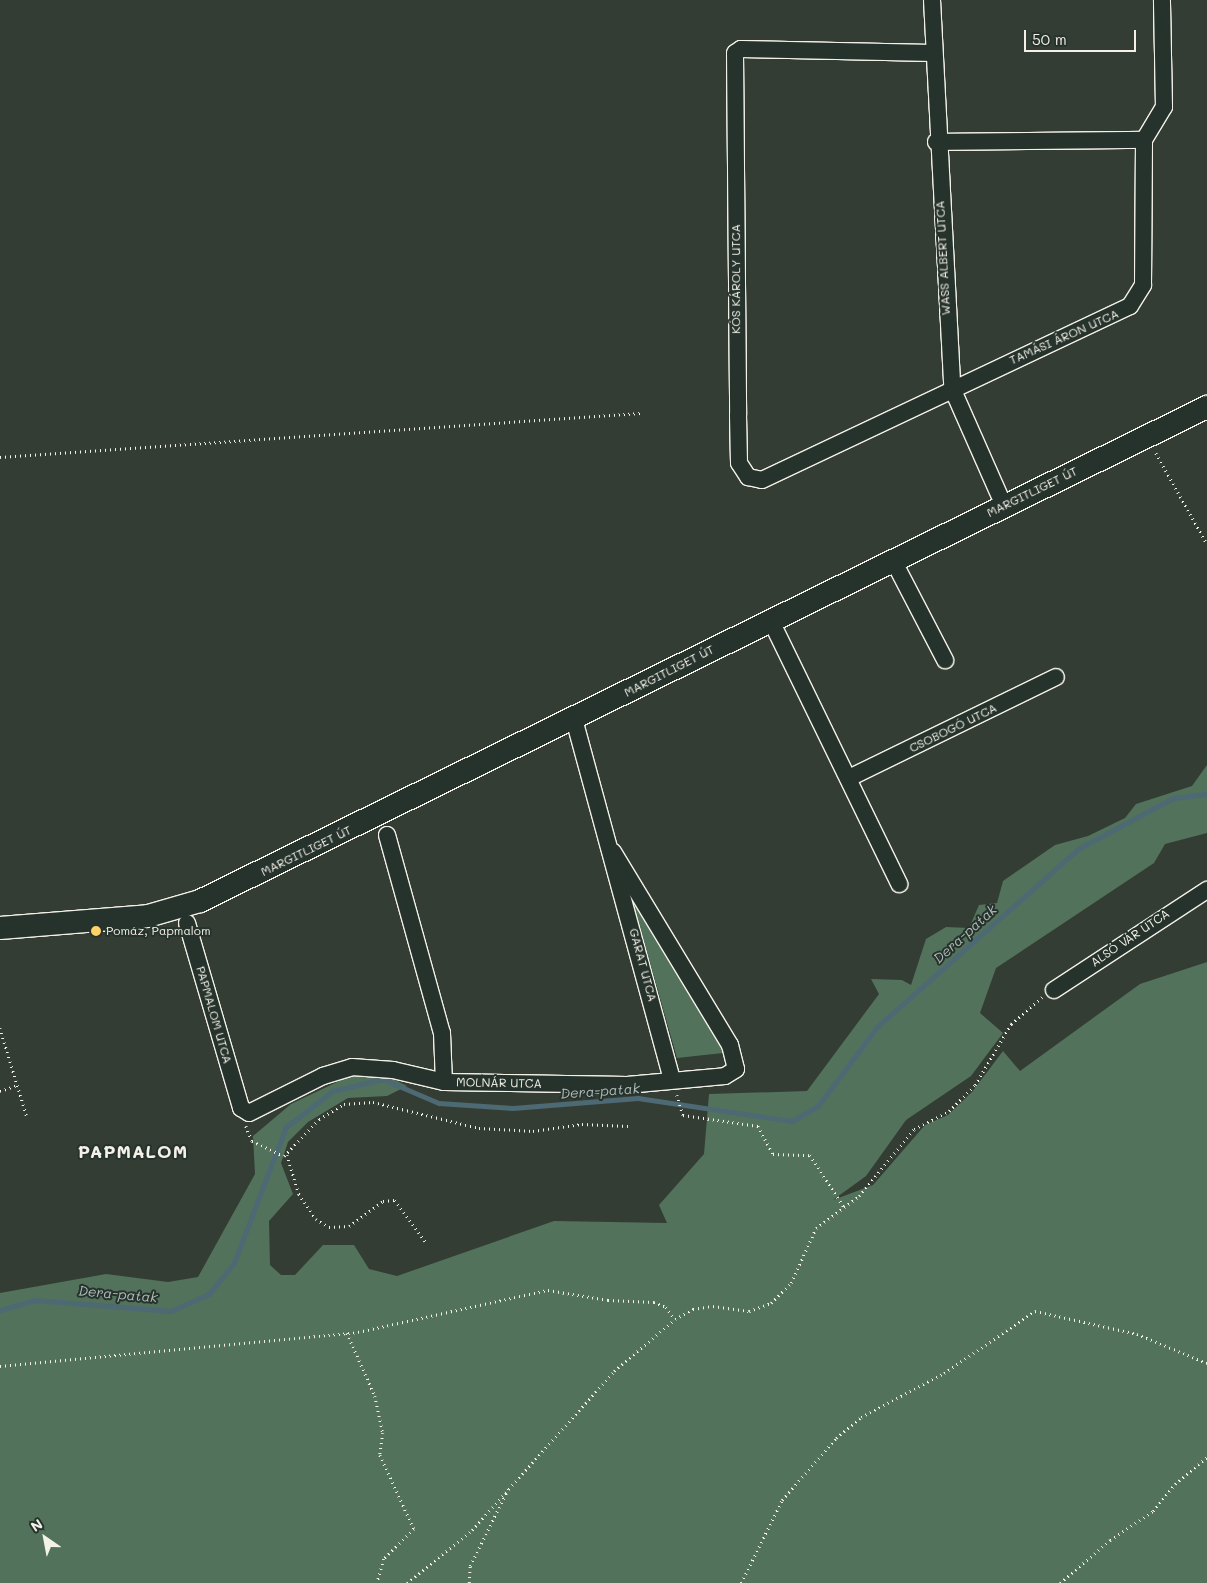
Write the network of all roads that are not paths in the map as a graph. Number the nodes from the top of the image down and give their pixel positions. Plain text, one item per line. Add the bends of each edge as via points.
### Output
1 (932, 0) edge
2 (1162, 0) edge
3 (933, 53) junction
4 (1144, 140) junction
5 (936, 142) junction
6 (952, 388) junction
7 (1207, 407) edge
8 (1004, 506) junction
9 (893, 560) junction
10 (770, 619) junction
11 (944, 660) dead end
12 (1056, 677) dead end
13 (574, 719) junction
14 (848, 778) junction
15 (387, 835) dead end
16 (613, 852) junction
17 (899, 884) dead end
18 (1207, 890) edge
19 (187, 923) dead end
20 (0, 928) edge
21 (1054, 990) road end
22 (730, 1045) joint
23 (444, 1082) junction
24 (673, 1082) junction
25 (241, 1108) joint

1 - 3 street, WASS ALBERT UTCA
2 - 4 street via 1164,107
3 - 5 street, WASS ALBERT UTCA
3 - 6 street, KÓS KÁROLY UTCA via 741,49 734,53 739,463 748,477 762,480
4 - 5 street
4 - 6 street, TAMÁSI ÁRON UTCA via 1142,285 1135,300 1122,312
5 - 6 street, WASS ALBERT UTCA
6 - 8 street, WASS ALBERT UTCA
7 - 8 main road, MARGITLIGET ÚT
8 - 9 main road, MARGITLIGET ÚT
9 - 10 main road, MARGITLIGET ÚT
9 - 11 street
10 - 13 main road, MARGITLIGET ÚT
10 - 14 street
12 - 14 street, CSOBOGÓ UTCA
13 - 16 street, GARAT UTCA
13 - 20 main road, MARGITLIGET ÚT via 218,893 156,913
14 - 17 street
15 - 23 street, MOLNÁR UTCA via 442,1033
16 - 22 street, GARAT UTCA
16 - 24 street, GARAT UTCA
18 - 21 street, ALSÓ VÁR UTCA
19 - 25 street, PAPMALOM UTCA
22 - 24 street, MOLNÁR UTCA via 736,1069 725,1076
23 - 24 street, MOLNÁR UTCA via 627,1085
23 - 25 street, MOLNÁR UTCA via 352,1067 323,1076 262,1111 249,1114

